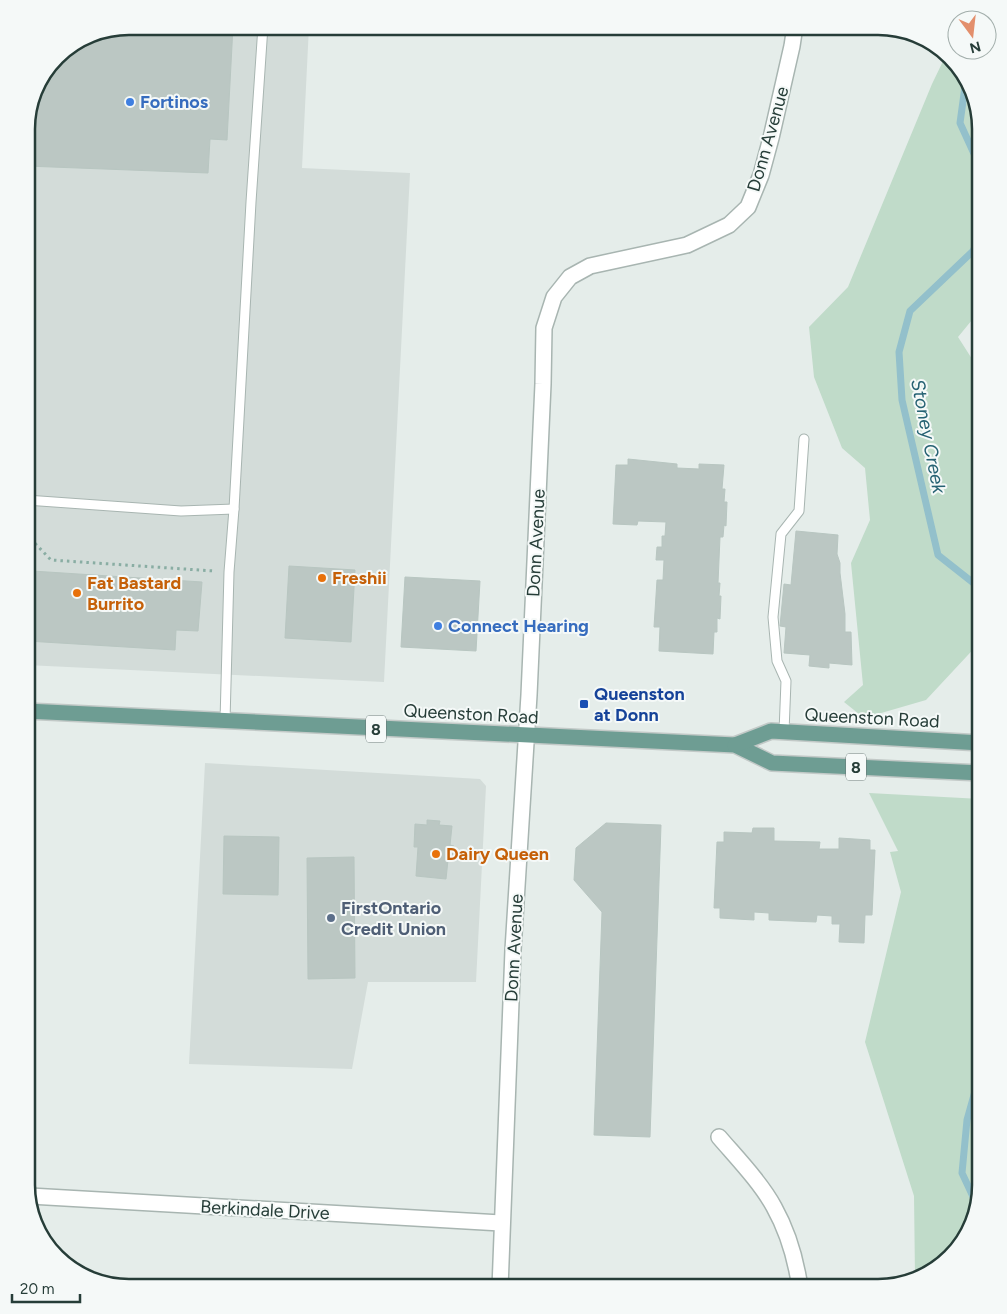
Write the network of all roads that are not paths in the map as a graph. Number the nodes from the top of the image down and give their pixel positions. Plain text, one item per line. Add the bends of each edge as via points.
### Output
1 (262, 35) edge
2 (794, 35) edge
3 (804, 439) dead end
4 (35, 501) edge
5 (234, 509) junction
6 (35, 711) edge
7 (225, 721) junction
8 (784, 732) junction
9 (526, 736) junction
10 (972, 742) edge
11 (734, 745) junction
12 (972, 773) edge
13 (719, 1137) dead end
14 (36, 1196) edge
15 (501, 1223) junction
16 (500, 1279) edge
17 (798, 1279) edge

1 - 5 lane
2 - 9 street, Donn Avenue via 771,138 748,207 729,225 687,245 590,266 570,277 554,297 544,328
3 - 8 lane via 799,511 781,534 773,617 777,661 786,681
4 - 5 lane via 182,510
5 - 7 lane
6 - 7 main road, Queenston Road / 8
7 - 9 main road, Queenston Road / 8
8 - 10 main road, Queenston Road / 8
8 - 11 main road, Queenston Road / 8 via 771,731
9 - 11 main road, Queenston Road / 8
9 - 15 street, Donn Avenue
11 - 12 main road, Queenston Road / 8 via 772,763
13 - 17 street via 774,1206 791,1244
14 - 15 street, Berkindale Drive
15 - 16 street, Donn Avenue

